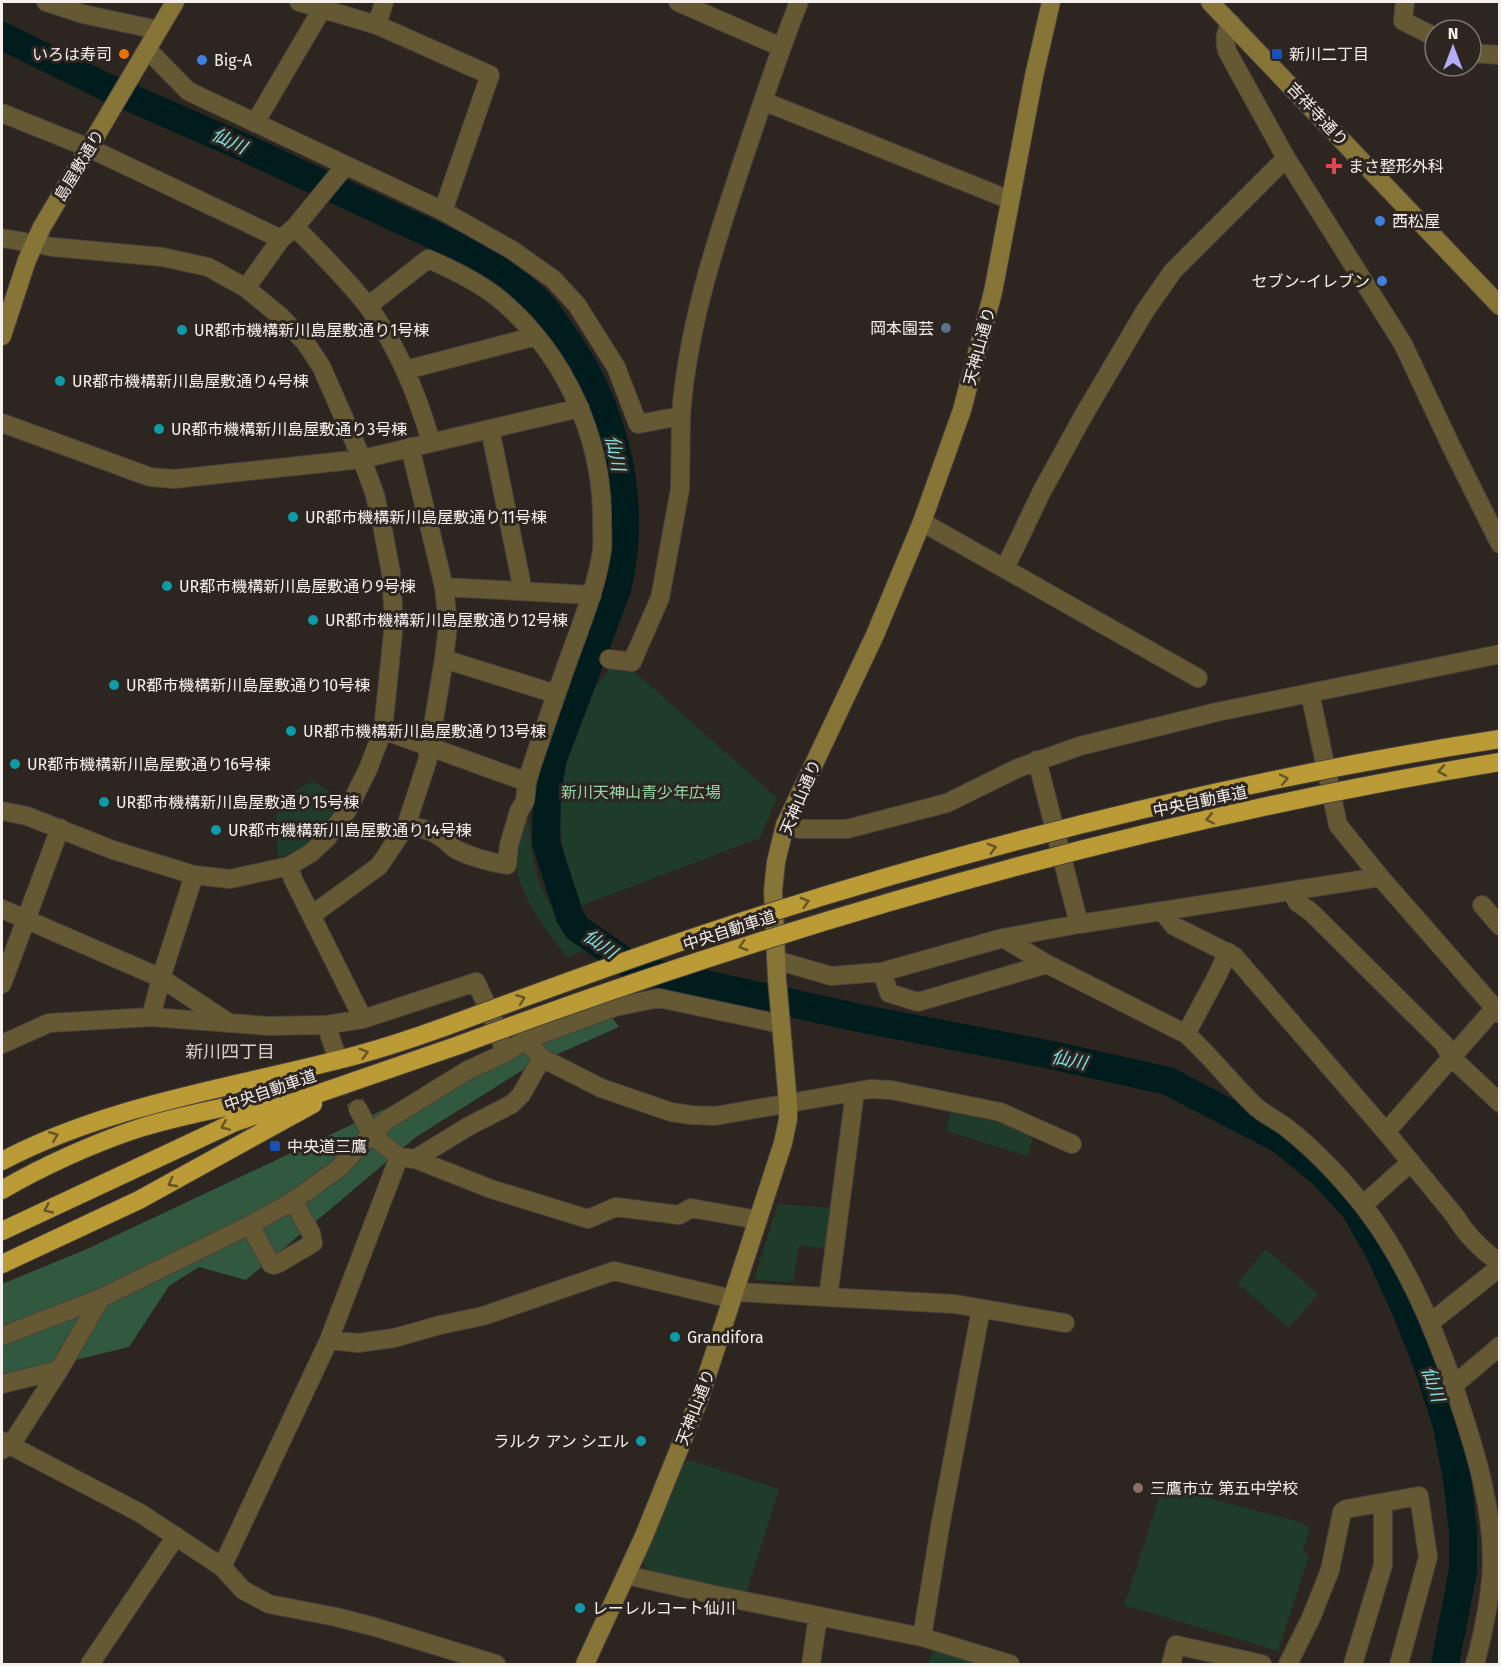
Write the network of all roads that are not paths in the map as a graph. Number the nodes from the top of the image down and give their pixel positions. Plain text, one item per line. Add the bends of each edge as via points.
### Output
1 (46, 2) edge
2 (175, 2) edge
3 (299, 2) edge
4 (384, 2) edge
5 (678, 2) edge
6 (799, 2) edge
7 (1051, 2) edge
8 (1210, 2) edge
9 (1405, 2) edge
10 (710, 8) edge
11 (322, 9) junction
12 (1231, 23) junction
13 (377, 25) junction
14 (158, 30) junction
15 (1423, 31) edge
16 (781, 47) junction
17 (148, 50) junction
18 (1483, 54) edge
19 (1500, 55) edge
20 (763, 101) junction
21 (4, 120) edge
22 (255, 123) junction
23 (89, 148) junction
24 (1286, 158) junction
25 (342, 171) junction
26 (1010, 200) junction
27 (443, 211) junction
28 (288, 233) junction
29 (2, 238) edge
30 (33, 244) junction
31 (246, 288) junction
32 (368, 306) junction
33 (1500, 306) edge
34 (2, 336) edge
35 (536, 336) junction
36 (406, 370) junction
37 (580, 408) junction
38 (681, 416) junction
39 (2, 423) edge
40 (490, 429) junction
41 (431, 442) junction
42 (411, 447) junction
43 (362, 459) junction
44 (922, 522) junction
45 (1497, 536) edge
46 (1005, 568) junction
47 (444, 587) junction
48 (523, 591) junction
49 (592, 595) junction
50 (1500, 654) edge
51 (444, 658) junction
52 (609, 659) dead end
53 (1198, 678) dead end
54 (1310, 693) junction
55 (556, 694) junction
56 (383, 730) junction
57 (1500, 739) edge
58 (430, 748) junction
59 (1037, 760) junction
60 (1500, 762) edge
61 (527, 782) junction
62 (2, 811) edge
63 (785, 825) junction
64 (406, 826) junction
65 (60, 828) junction
66 (289, 866) junction
67 (194, 875) junction
68 (1380, 877) junction
69 (1291, 891) junction
70 (1482, 905) dead end
71 (2, 909) edge
72 (1162, 911) junction
73 (312, 915) junction
74 (26, 921) junction
75 (1079, 924) junction
76 (1500, 926) edge
77 (1003, 938) junction
78 (1228, 952) junction
79 (776, 960) junction
80 (1047, 964) junction
81 (882, 972) junction
82 (160, 978) junction
83 (2, 984) edge
84 (1497, 1012) edge
85 (151, 1017) junction
86 (363, 1019) junction
87 (781, 1021) junction
88 (229, 1023) junction
89 (326, 1025) junction
90 (1186, 1034) junction
91 (4, 1038) edge
92 (525, 1040) junction
93 (334, 1052) tunnel mouth
94 (505, 1053) junction
95 (1451, 1057) junction
96 (542, 1058) junction
97 (391, 1069) junction
98 (855, 1092) junction
99 (788, 1103) junction
100 (1500, 1103) edge
101 (358, 1109) tunnel mouth
102 (1386, 1132) junction
103 (371, 1134) junction
104 (1072, 1144) dead end
105 (407, 1158) junction
106 (2, 1161) edge
107 (1411, 1162) junction
108 (2, 1190) edge
109 (293, 1201) junction
110 (1363, 1205) junction
111 (758, 1220) junction
112 (250, 1225) junction
113 (2, 1231) edge
114 (2, 1264) edge
115 (1500, 1265) edge
116 (733, 1295) junction
117 (101, 1298) junction
118 (828, 1298) junction
119 (981, 1309) junction
120 (1065, 1323) dead end
121 (1431, 1323) junction
122 (2, 1336) edge
123 (328, 1340) junction
124 (1500, 1347) edge
125 (59, 1370) junction
126 (2, 1384) edge
127 (1454, 1385) junction
128 (3, 1445) edge
129 (1383, 1503) junction
130 (1495, 1533) edge
131 (176, 1536) junction
132 (222, 1567) junction
133 (626, 1575) junction
134 (1494, 1601) edge
135 (818, 1616) junction
136 (922, 1637) junction
137 (488, 1664) edge
138 (90, 1665) edge
139 (585, 1665) edge
140 (811, 1665) edge
141 (1010, 1665) edge
142 (1171, 1665) edge
143 (1262, 1665) edge
144 (1288, 1665) edge
145 (1353, 1665) edge
146 (1399, 1665) edge
147 (1475, 1665) edge

1 - 14 street
2 - 14 street, 島屋敷通り
3 - 11 street
4 - 13 street
5 - 10 street
6 - 16 street
7 - 26 street, 天神山通り
8 - 12 street, 吉祥寺通り
9 - 15 street via 1403,21
10 - 16 street
11 - 13 street
11 - 22 street
12 - 24 street via 1225,34 1227,51
12 - 33 street, 吉祥寺通り
13 - 27 street via 490,75
14 - 17 street, 島屋敷通り
16 - 20 street
17 - 22 street via 188,91
17 - 23 street, 島屋敷通り
18 - 19 street
20 - 26 street
20 - 38 street via 711,258 684,375
21 - 23 street
22 - 25 street
23 - 28 street
23 - 30 street, 島屋敷通り
24 - 45 street via 1403,344
24 - 46 street via 1173,271 1156,295 1082,418
25 - 27 street
25 - 28 street
26 - 44 street, 天神山通り via 993,292 962,410
27 - 38 street via 512,250 553,279 577,305 615,367 638,424
28 - 31 street
28 - 32 street
29 - 30 street
30 - 31 street via 187,261 208,267
30 - 34 street, 島屋敷通り
31 - 43 street via 305,342 321,366
32 - 35 street via 429,259 459,272 502,301
32 - 36 street
35 - 36 street
35 - 37 street via 569,383
36 - 41 street
37 - 40 street
37 - 49 street via 596,456 602,500 602,549
38 - 52 street via 680,489 660,598 632,662
39 - 43 street via 150,477 174,479
40 - 41 street
40 - 48 street
41 - 42 street
42 - 43 street
42 - 47 street
43 - 56 street via 383,530 393,598
44 - 46 street
44 - 63 street, 天神山通り via 875,635
46 - 53 street
47 - 48 street
47 - 51 street
48 - 49 street
49 - 55 street
50 - 54 street
51 - 55 street
51 - 58 street
54 - 59 street via 1126,734
54 - 68 street via 1338,825
55 - 61 street
56 - 58 street
56 - 66 street via 338,825 311,853
106 -> 57 highway, 中央自動車道, bridge via 49,1138 117,1114 337,1060 447,1026 716,930 1006,844 1300,775
58 - 61 street
58 - 64 street
59 - 63 street via 947,803 847,829 798,829
59 - 75 street
60 -> 97 highway, 中央自動車道, bridge via 1290,801 1131,836 920,893 730,950
61 - 64 street via 525,801 508,845 507,865 482,860 455,849 435,834
62 - 65 street
63 - 79 street, 天神山通り via 774,878
64 - 73 street via 379,866
65 - 67 street via 113,850
65 - 74 street
66 - 67 street via 230,879
66 - 73 street
67 - 82 street
68 - 69 street
68 - 84 street
69 - 72 street
69 - 95 street via 1297,902 1444,1044
70 - 76 street
71 - 74 street
72 - 75 street
72 - 78 street via 1174,926
73 - 86 street
74 - 82 street
74 - 83 street
75 - 77 street
77 - 80 street
77 - 81 street
78 - 90 street
78 - 102 street
79 - 81 street via 831,976
79 - 87 street, 天神山通り
80 - 81 street via 918,1002 889,993
80 - 90 street
82 - 85 street
82 - 88 street
84 - 95 street
85 - 88 street
85 - 91 street via 50,1023
86 - 89 street
86 - 94 street via 476,982
87 - 92 street via 659,998 615,1007
87 - 99 street, 天神山通り
88 - 89 street
89 - 93 street
90 - 110 street via 1257,1107 1314,1150
92 - 94 street
92 - 96 street
94 - 103 street via 434,1089
95 - 100 street
95 - 102 street
96 - 99 street via 601,1088 671,1112 716,1116
96 - 105 street via 512,1104
97 - 108 highway via 139,1129
97 -> 113 highway, 中央自動車道 via 233,1123
97 -> 114 highway via 297,1112 139,1200
98 - 99 street
98 - 104 street via 891,1090 1000,1112
98 - 118 street
99 - 111 street, 天神山通り via 783,1143
101 - 103 street
102 - 107 street
103 - 105 street
103 - 109 street via 339,1168
105 - 111 street via 588,1219 615,1208 679,1215 692,1208
105 - 123 street
107 - 110 street
107 - 115 street via 1464,1231
109 - 112 street
109 - 112 street via 313,1239 299,1252 271,1264
110 - 121 street via 1400,1263
111 - 116 street, 天神山通り
112 - 117 street
115 - 121 street
116 - 118 street
116 - 123 street via 614,1271 483,1316 394,1338 358,1343
116 - 133 street, 天神山通り via 700,1397
117 - 122 street
117 - 125 street
118 - 119 street via 955,1304
119 - 120 street
119 - 136 street
121 - 127 street
123 - 132 street
124 - 127 street
125 - 126 street
125 - 128 street via 16,1437
127 - 130 street
128 - 131 street via 140,1513
129 - 144 street via 1342,1512 1330,1570
129 - 145 street via 1383,1565
129 - 146 street via 1419,1496 1428,1557
130 - 134 street
131 - 132 street
131 - 138 street
132 - 137 street via 243,1590 269,1604 375,1627
133 - 135 street
133 - 139 street, 天神山通り
134 - 147 street
135 - 136 street
135 - 140 street
136 - 141 street
142 - 143 street via 1176,1645

